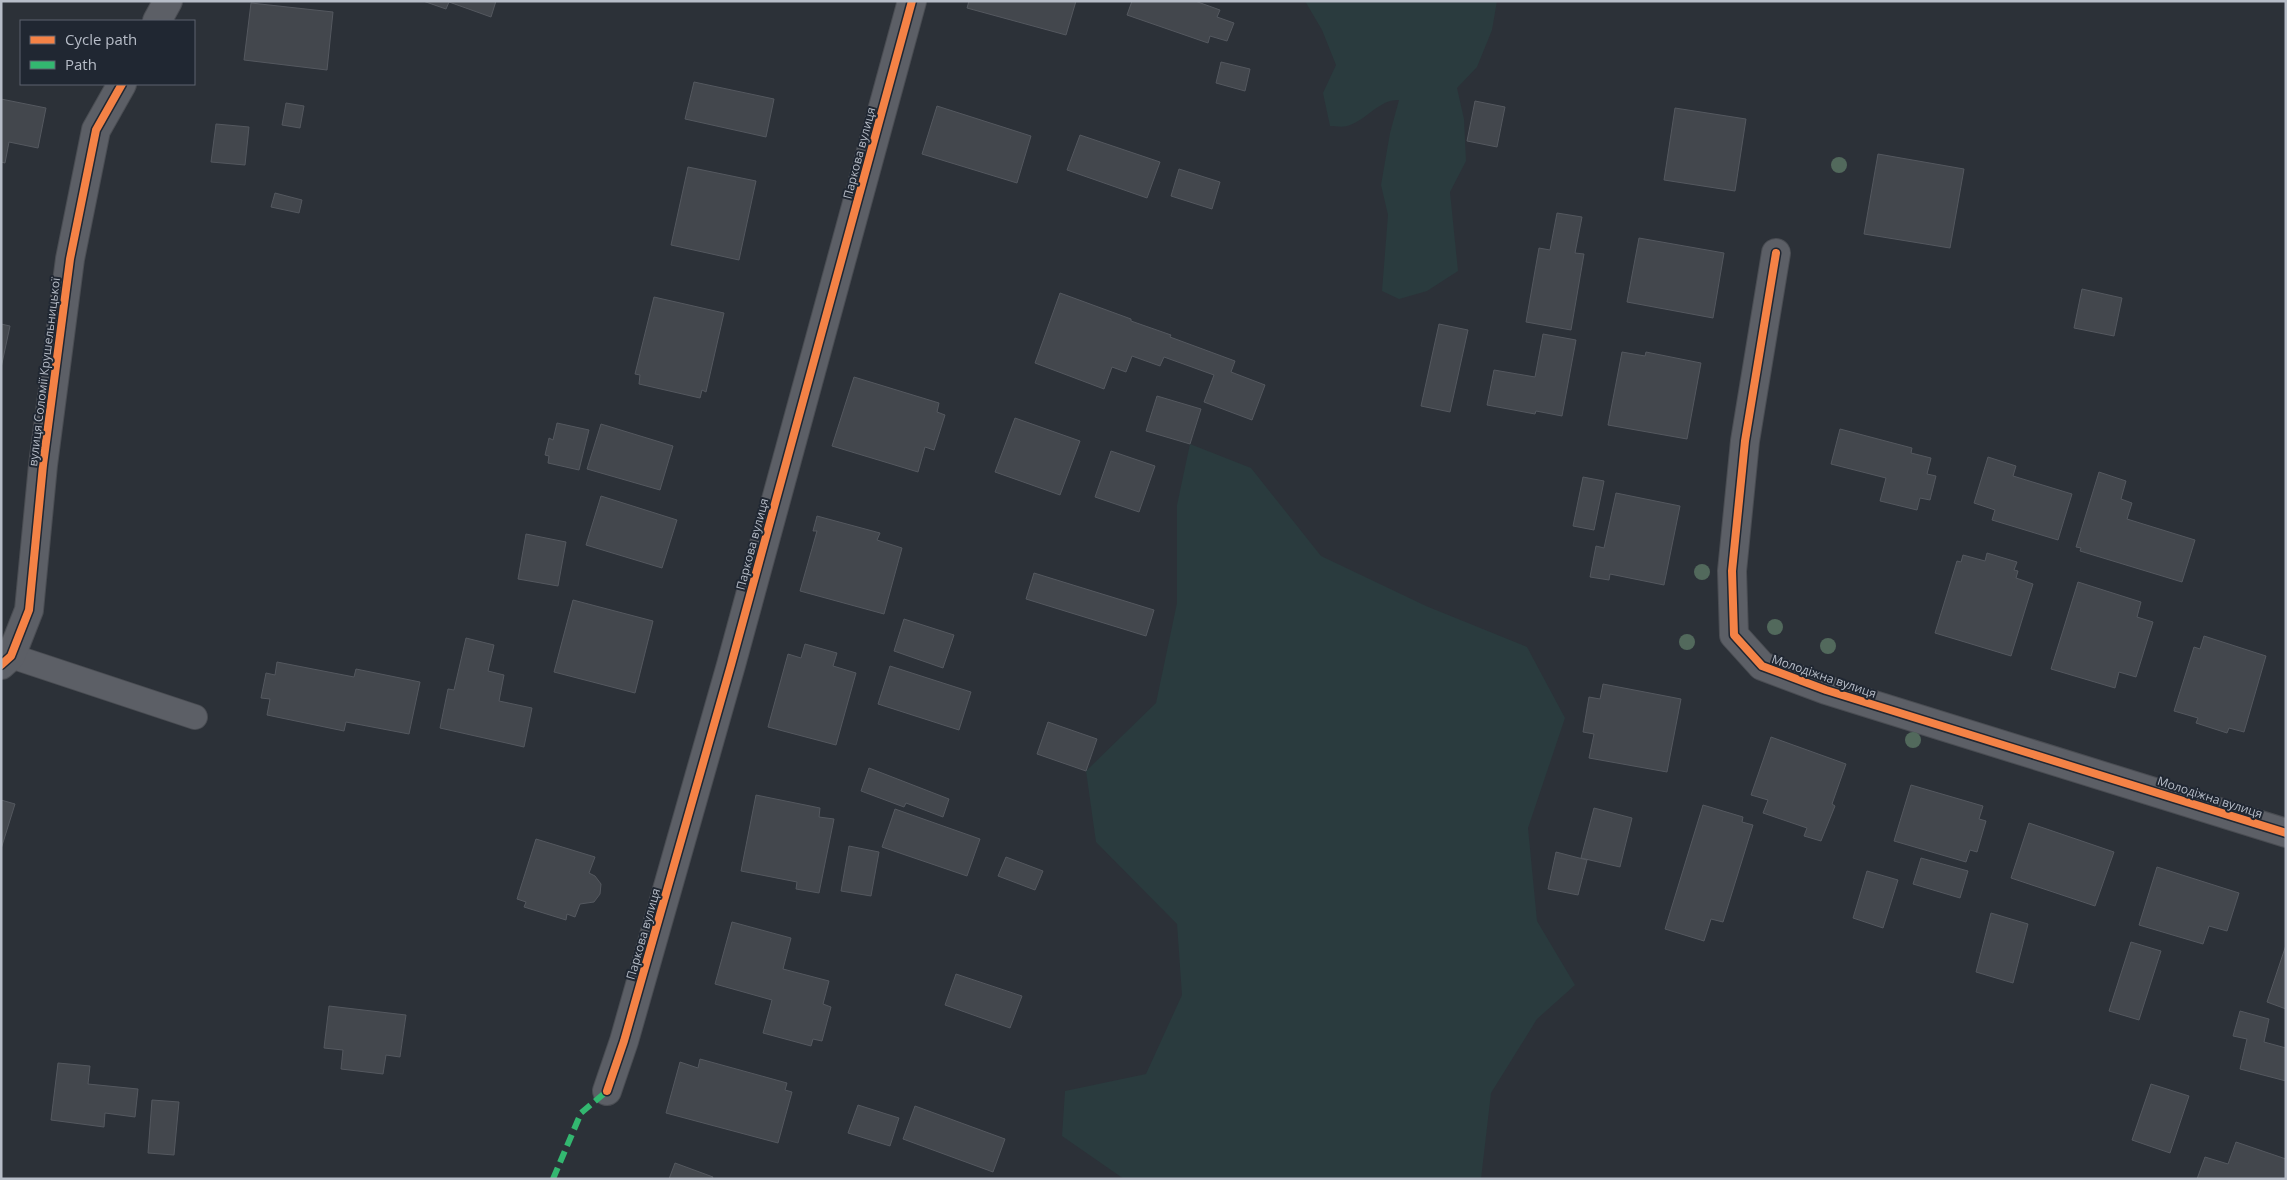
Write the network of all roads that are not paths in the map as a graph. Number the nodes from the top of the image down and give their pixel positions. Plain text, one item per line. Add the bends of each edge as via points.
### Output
1 (168, 1) edge
2 (912, 1) edge
3 (158, 20) edge
4 (121, 85) edge
5 (1776, 253) dead end
6 (6, 660) edge
7 (195, 716) dead end
8 (2286, 833) edge
9 (606, 1091) dead end

1 - 3 street
2 - 9 street, Паркова вулиця via 728,674 624,1042
4 - 6 street, вулиця Соломії Крушельницької via 96,130 70,259 43,465 29,610
5 - 8 street, Молодіжна вулиця via 1746,441 1732,571 1734,635 1762,666 1826,690
6 - 7 lane

